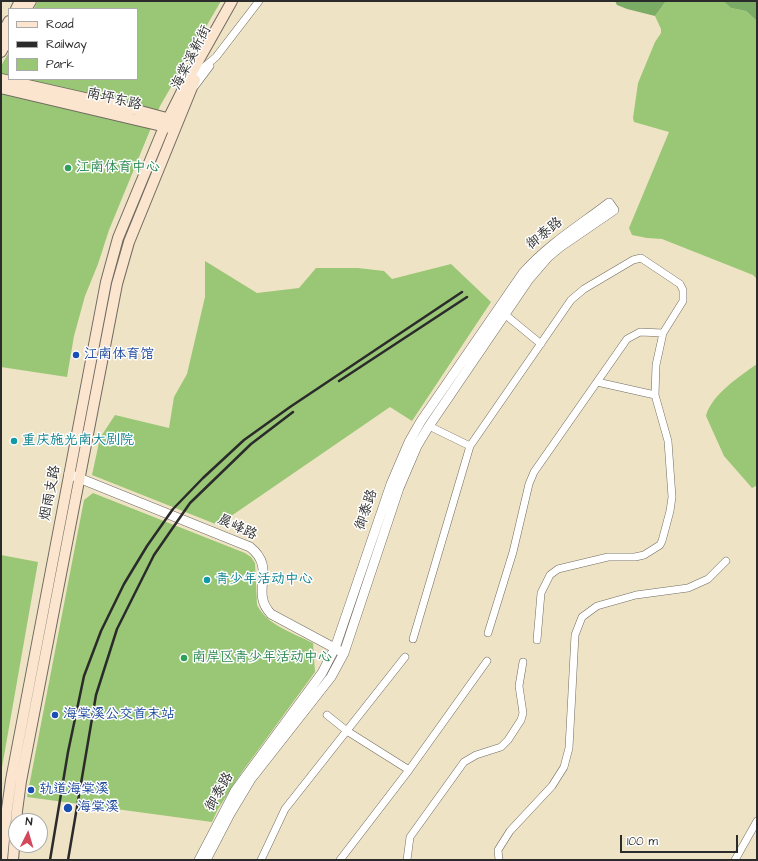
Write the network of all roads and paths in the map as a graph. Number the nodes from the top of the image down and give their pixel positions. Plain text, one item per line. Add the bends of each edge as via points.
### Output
1 (232, 1) edge
2 (239, 1) edge
3 (259, 1) edge
4 (8, 23) edge
5 (1, 35) edge
6 (8, 40) edge
7 (1, 52) edge
8 (216, 57) junction
9 (198, 73) junction
10 (1, 80) edge
11 (187, 81) junction
12 (1, 88) edge
13 (187, 98) junction
14 (131, 113) junction
15 (171, 124) junction
16 (612, 206) dead end
17 (502, 312) junction
18 (663, 333) junction
19 (541, 344) junction
20 (597, 382) junction
21 (655, 396) junction
22 (429, 426) junction
23 (470, 446) junction
24 (69, 474) junction
25 (79, 478) junction
26 (726, 561) dead end
27 (488, 633) dead end
28 (413, 639) dead end
29 (537, 640) dead end
30 (335, 648) junction
31 (344, 652) junction
32 (405, 657) dead end
33 (487, 661) dead end
34 (523, 662) dead end
35 (326, 715) dead end
36 (347, 731) junction
37 (410, 770) junction
38 (757, 822) edge
39 (3, 842) junction
40 (1, 853) edge
41 (2, 860) edge
42 (13, 860) edge
43 (199, 860) edge
44 (206, 860) edge
45 (261, 860) edge
46 (340, 860) edge
47 (407, 860) edge
48 (499, 860) edge
49 (735, 860) edge

1 - 11 main road, 海棠溪新街
2 - 9 main road, 海棠溪新街
3 - 8 street
4 - 5 main road
6 - 7 main road
8 - 9 street
8 - 13 street
9 - 11 street
9 - 13 main road, 海棠溪新街
10 - 14 main road, 南坪东路
11 - 15 main road, 海棠溪新街
12 - 14 main road, 南坪东路
13 - 15 main road, 海棠溪新街
14 - 15 main road, 南坪东路
15 - 24 main road, 烟雨支路 via 118,238 106,282
15 - 25 main road, 烟雨支路 via 129,242 117,284
16 - 17 street, 御泰路 via 556,241 544,252 523,273
17 - 19 street
17 - 22 street, 御泰路
17 - 30 street, 御泰路 via 421,421 409,442 391,484
18 - 19 street via 683,301 683,290 680,284 641,258 633,260 584,289 571,300
18 - 20 street via 640,332 627,339
18 - 21 street via 656,365
19 - 23 street
20 - 21 street
20 - 27 street via 534,472
21 - 29 street via 668,442 672,497 662,541 644,555 608,557 558,569 550,575 541,593
22 - 23 street
22 - 31 street, 御泰路 via 417,446 399,488
23 - 28 street
24 - 25 street, 晨峰路
24 - 39 main road, 烟雨支路 via 11,780
25 - 30 street, 晨峰路 via 250,547 257,553 264,568 262,597 266,609
25 - 42 main road, 烟雨支路 via 21,781
26 - 48 street via 708,579 688,588 636,595 597,606 582,617 575,635 569,748 564,766 552,786 510,831 498,850
30 - 31 street, 晨峰路
30 - 43 street, 御泰路 via 322,672 235,791
31 - 44 street, 御泰路 via 331,677 251,779
32 - 36 street
33 - 37 street
34 - 47 street via 519,686 523,713 521,720 501,747 476,754 464,762 410,837
35 - 36 street
36 - 37 street
36 - 45 street via 285,809
37 - 46 street
38 - 49 street
39 - 40 main road
39 - 41 main road, 烟雨支路

